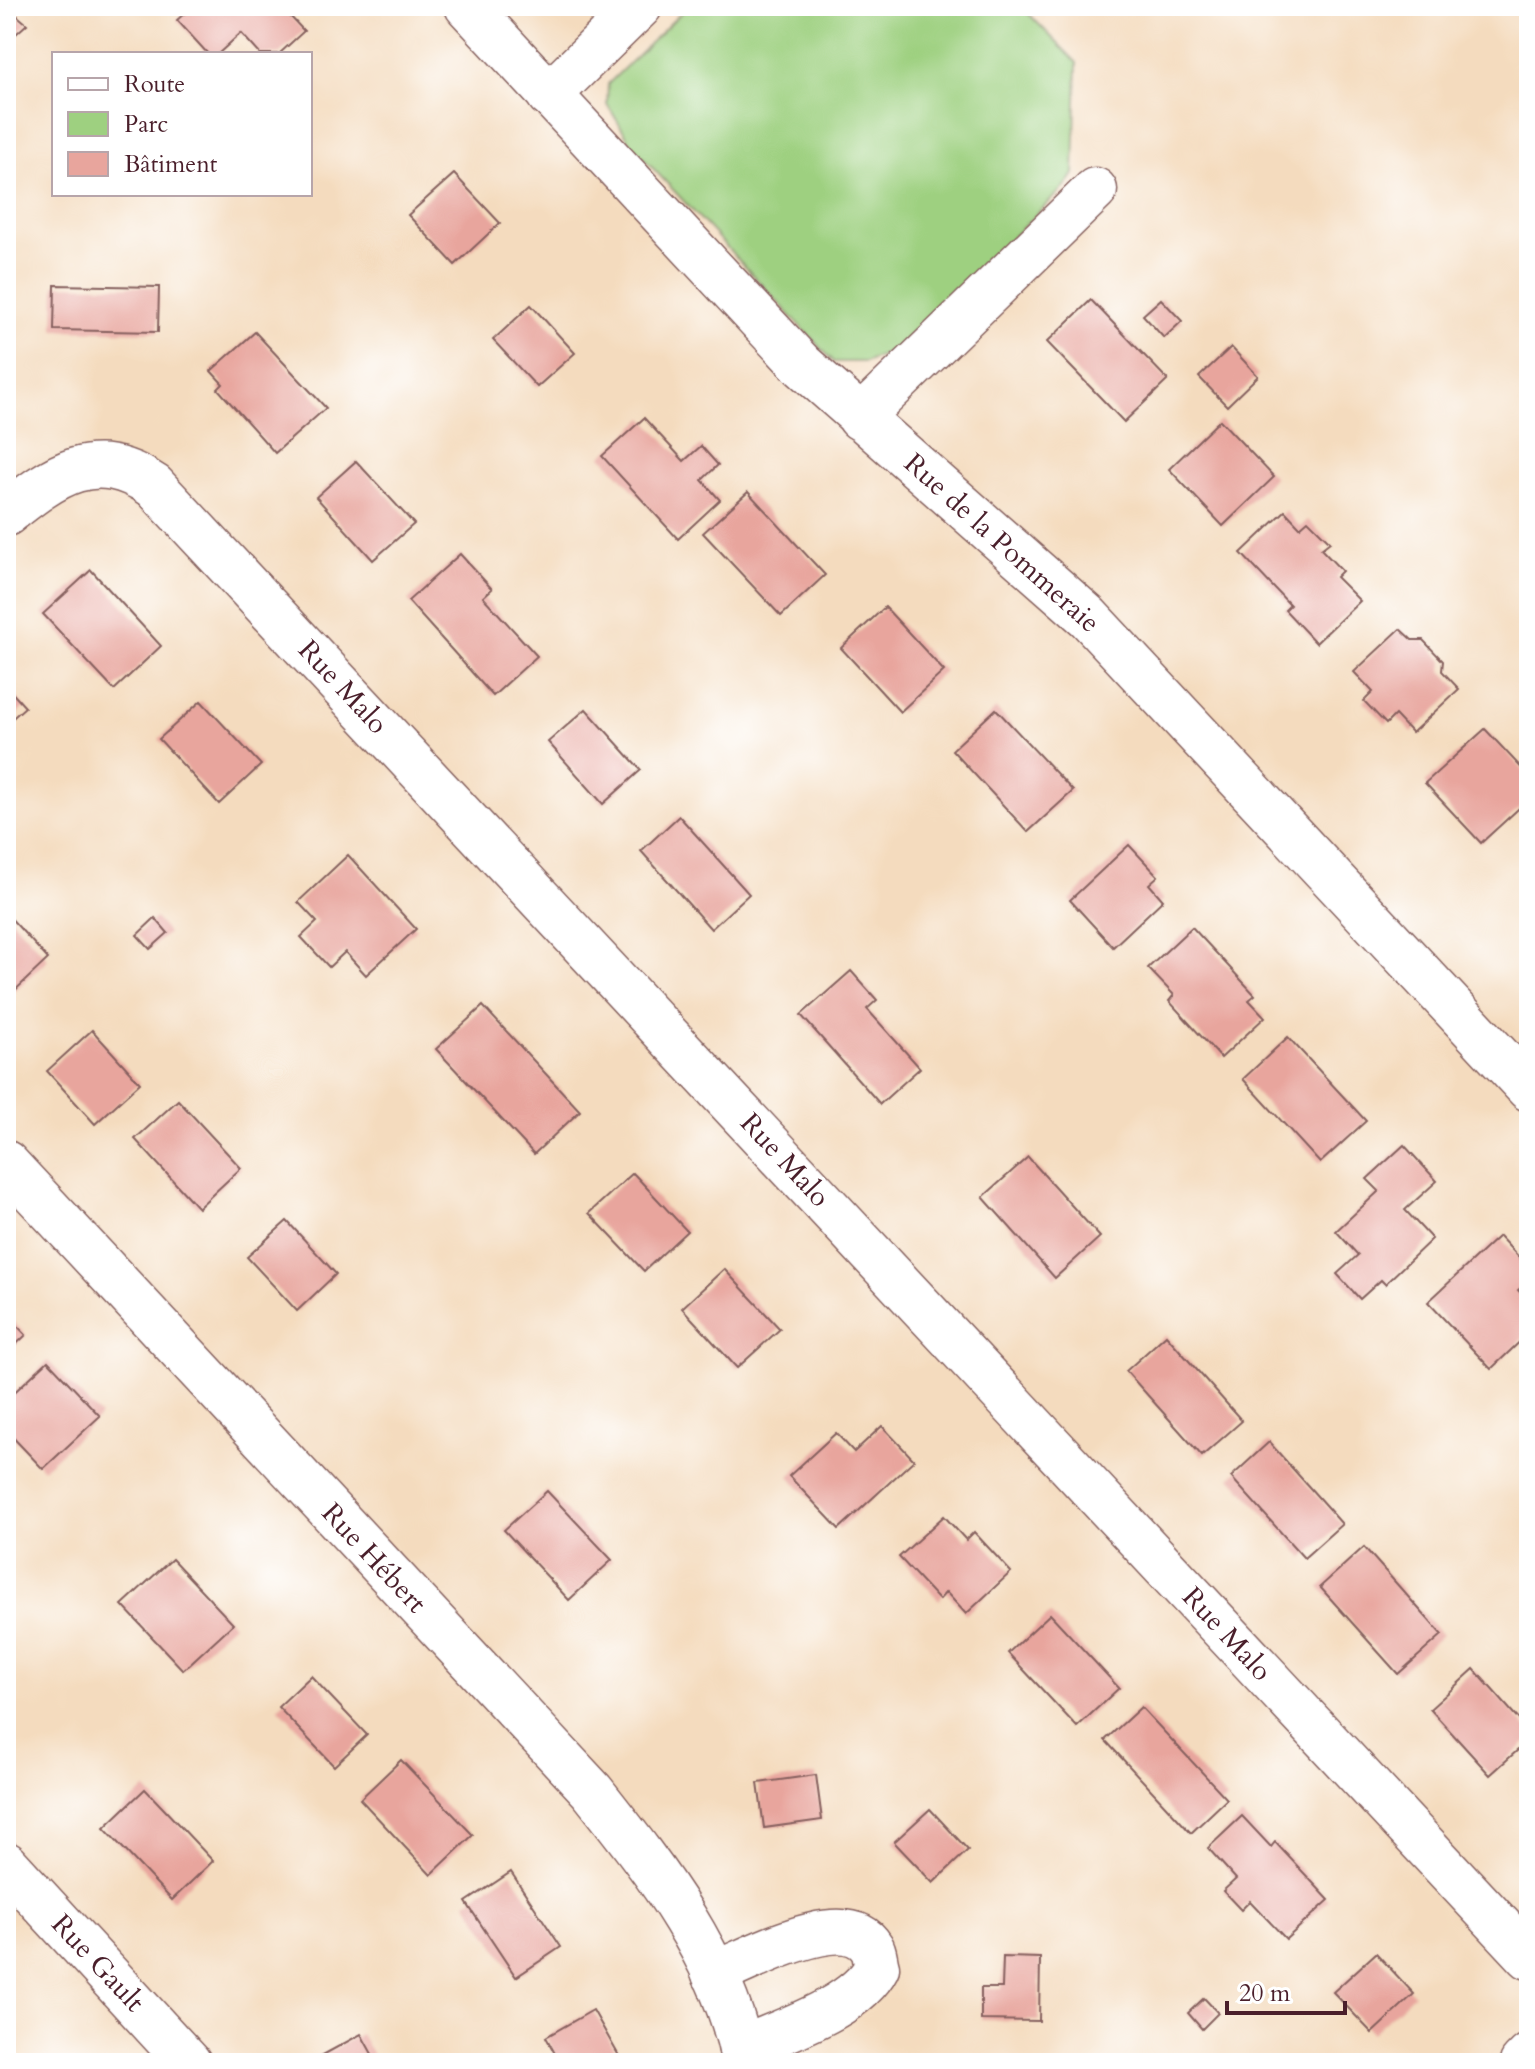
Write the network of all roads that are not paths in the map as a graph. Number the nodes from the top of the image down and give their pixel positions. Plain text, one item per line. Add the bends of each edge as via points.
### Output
1 (467, 6) edge
2 (640, 6) edge
3 (549, 95) junction
4 (1095, 190) dead end
5 (860, 418) junction
6 (6, 514) edge
7 (1529, 1089) edge
8 (6, 1163) edge
9 (6, 1864) edge
10 (1529, 1957) edge
11 (714, 1974) junction
12 (742, 2056) edge
13 (1529, 2056) edge
14 (189, 2063) edge
15 (1522, 2063) edge

1 - 3 street, Rue de la Pommeraie
2 - 3 street
3 - 5 street, Rue de la Pommeraie via 791,354
4 - 5 street
5 - 7 street, Rue de la Pommeraie via 1088,617
6 - 10 street, Rue Malo via 52,479 90,466 130,472 164,495
8 - 11 street, Rue Hébert via 592,1791 661,1878
9 - 14 street, Rue Gault
11 - 12 street, Rue Hébert
11 - 12 street, Rue Hébert via 832,1929 855,1933 872,1948 877,1967 868,1984
13 - 15 street

